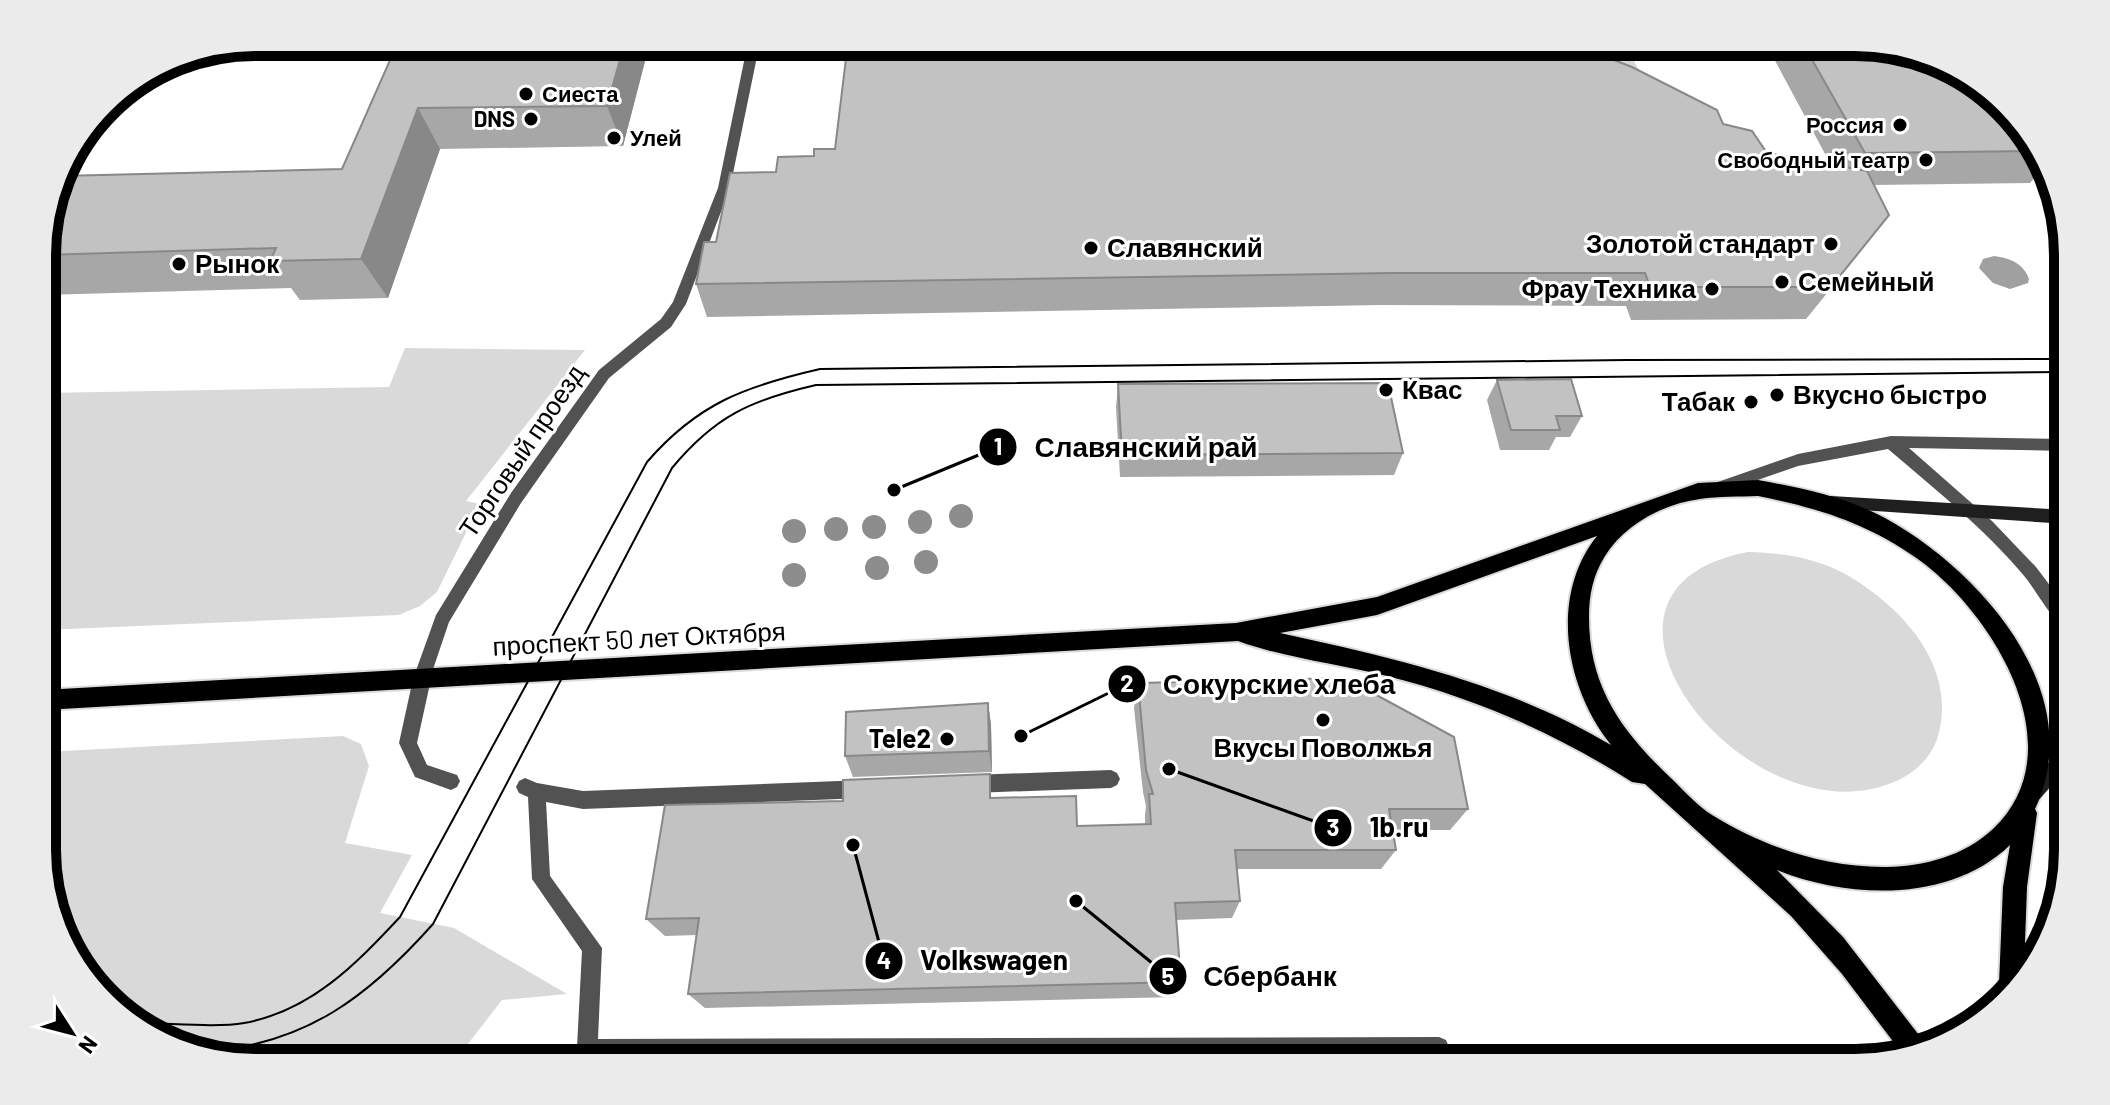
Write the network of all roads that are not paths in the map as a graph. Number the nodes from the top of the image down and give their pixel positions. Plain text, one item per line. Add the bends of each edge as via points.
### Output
1 (751, 56) edge
2 (1891, 442) junction
3 (2054, 445) edge
4 (1720, 487) junction
5 (1825, 501) junction
6 (1969, 509) junction
7 (1631, 515) junction
8 (2054, 516) edge
9 (2054, 604) edge
10 (1236, 632) junction
11 (422, 679) junction
12 (56, 699) edge
13 (2054, 769) edge
14 (1111, 779) dead end
15 (451, 781) dead end
16 (955, 785) edge
17 (878, 788) edge
18 (2030, 797) junction
19 (1674, 799) junction
20 (1708, 824) junction
21 (2011, 973) edge
22 (1908, 1041) edge
23 (1439, 1047) dead end
24 (584, 1049) edge
25 (1249, 1049) edge

1 - 11 street, Торговый проезд via 724,188 679,304 666,323 604,374 516,498 442,620
2 - 3 street
2 - 4 street via 1798,460
2 - 6 street
4 - 5 main road via 1771,488
4 - 7 main road via 1670,495
5 - 6 main road
5 - 18 main road via 1917,548 1966,590 1993,622 2023,674 2034,710 2039,747
6 - 8 main road
6 - 9 street
7 - 10 main road, проспект 50 лет Октября via 1377,606
7 - 19 main road via 1604,541 1585,573 1577,612 1579,643 1608,722 1640,766
10 - 11 main road, проспект 50 лет Октября
10 - 19 main road, проспект 50 лет Октября via 1419,674 1489,697 1581,740
11 - 12 main road, проспект 50 лет Октября
11 - 15 street, Торговый проезд via 408,743 421,771
13 - 18 main road
14 - 16 street
17 - 24 street via 583,800 531,789 541,879 592,948
18 - 20 main road via 2010,830 1986,850 1958,865 1914,877 1863,879 1810,870 1758,852
18 - 21 main road via 2015,887
19 - 20 main road
20 - 22 main road via 1825,935
23 - 25 street

